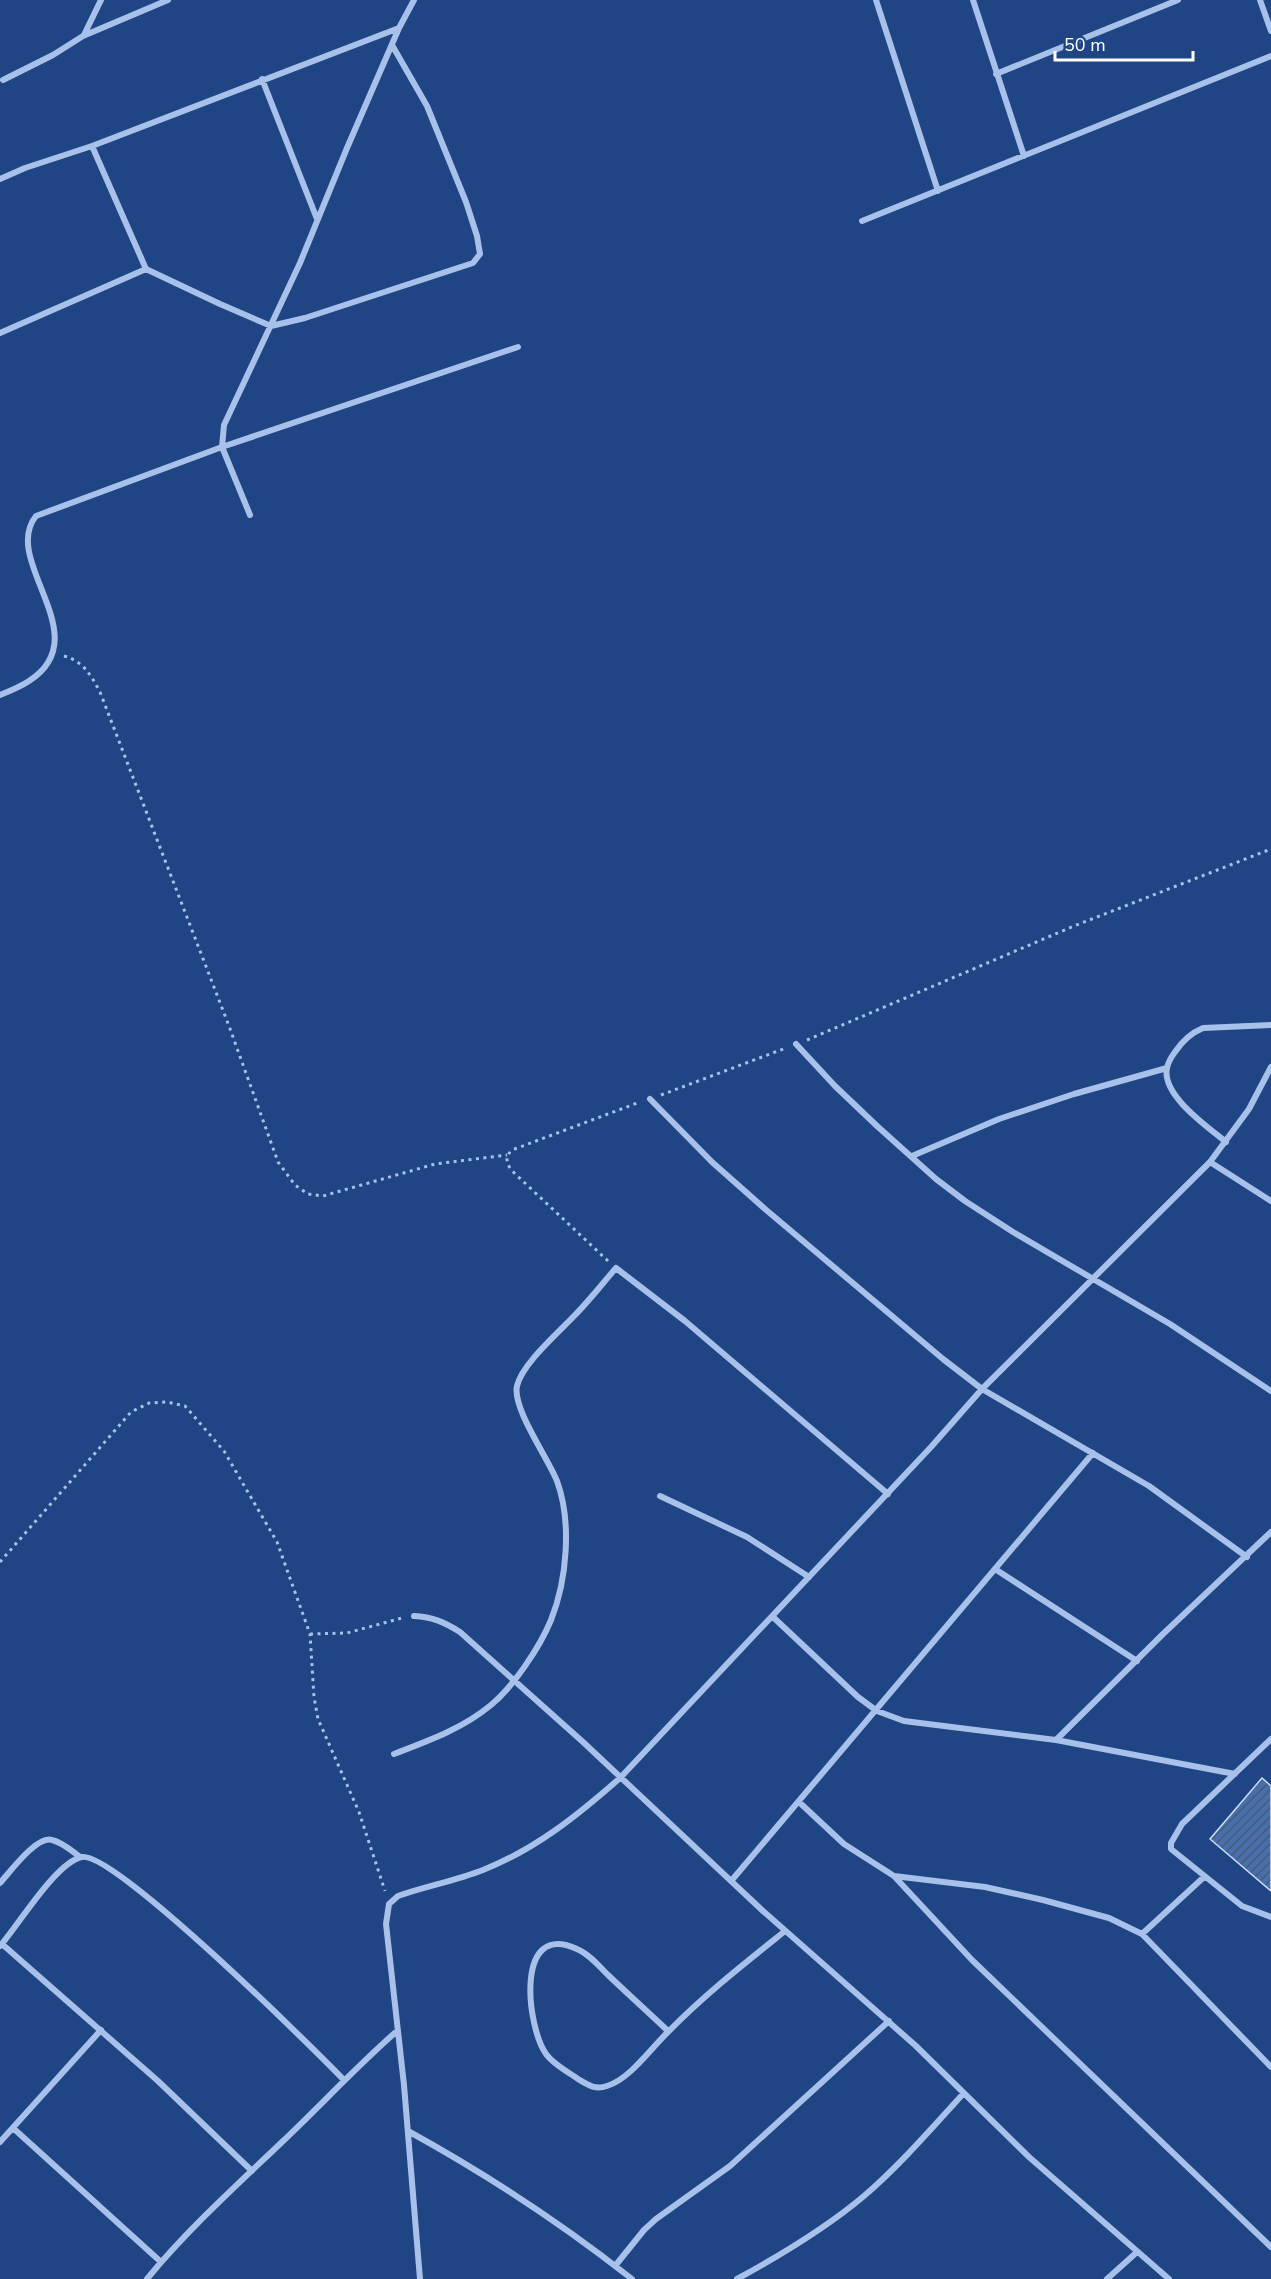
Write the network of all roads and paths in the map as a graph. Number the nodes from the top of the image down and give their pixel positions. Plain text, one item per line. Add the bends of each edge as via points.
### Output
1 (101, 0) edge
2 (168, 0) edge
3 (414, 0) edge
4 (876, 0) edge
5 (973, 0) edge
6 (1178, 0) edge
7 (1260, 0) edge
8 (399, 28) junction
9 (1271, 31) edge
10 (83, 36) junction
11 (392, 45) junction
12 (1271, 56) edge
13 (996, 74) junction
14 (262, 79) junction
15 (3, 80) dead end
16 (92, 146) junction
17 (1024, 156) junction
18 (0, 179) edge
19 (938, 191) junction
20 (317, 220) junction
21 (862, 221) dead end
22 (146, 269) junction
23 (271, 326) junction
24 (0, 333) edge
25 (518, 347) dead end
26 (222, 447) junction
27 (250, 514) dead end
28 (21, 537) dead end
29 (26, 571) dead end
30 (50, 653) junction
31 (0, 695) edge
32 (1271, 849) edge
33 (1271, 1025) edge
34 (796, 1044) junction
35 (1271, 1067) edge
36 (1167, 1068) junction
37 (650, 1099) junction
38 (1226, 1142) junction
39 (507, 1155) junction
40 (912, 1156) junction
41 (1210, 1162) junction
42 (1271, 1201) edge
43 (616, 1268) junction
44 (1093, 1278) junction
45 (982, 1389) junction
46 (1271, 1391) edge
47 (1093, 1453) junction
48 (888, 1494) junction
49 (660, 1496) dead end
50 (1271, 1532) edge
51 (1246, 1557) junction
52 (0, 1562) edge
53 (995, 1569) junction
54 (809, 1577) junction
55 (414, 1616) joint
56 (772, 1617) junction
57 (310, 1634) junction
58 (1137, 1661) junction
59 (514, 1681) junction
60 (877, 1711) junction
61 (1271, 1739) edge
62 (1056, 1740) junction
63 (394, 1754) dead end
64 (1235, 1774) junction
65 (620, 1778) junction
66 (799, 1802) junction
67 (80, 1857) junction
68 (894, 1876) junction
69 (1204, 1877) junction
70 (732, 1881) junction
71 (0, 1883) edge
72 (389, 1904) junction
73 (1271, 1917) edge
74 (785, 1930) junction
75 (1142, 1934) junction
76 (1, 1945) edge
77 (889, 2021) junction
78 (101, 2030) junction
79 (397, 2031) junction
80 (668, 2031) junction
81 (1271, 2067) edge
82 (344, 2080) junction
83 (963, 2094) junction
84 (13, 2128) junction
85 (408, 2131) junction
86 (0, 2142) edge
87 (252, 2171) junction
88 (1271, 2247) edge
89 (1137, 2252) junction
90 (161, 2262) junction
91 (615, 2266) junction
92 (147, 2279) edge
93 (420, 2279) edge
94 (632, 2279) edge
95 (738, 2279) edge
96 (1107, 2279) edge
97 (1169, 2279) edge

1 - 10 street
2 - 10 street
3 - 8 street
4 - 19 street
5 - 13 street
6 - 13 street
7 - 9 street
8 - 11 street
8 - 14 street
10 - 15 street
11 - 20 street
11 - 23 street via 427,106 466,202 479,244 478,259 464,268
12 - 17 street
13 - 17 street
14 - 16 street
14 - 20 street
16 - 18 street
16 - 22 street
17 - 19 street
19 - 21 street
20 - 23 street
22 - 23 street
22 - 24 street
23 - 26 street via 224,425
25 - 26 street
26 - 27 street
26 - 28 street via 46,511 28,522
29 - 30 street via 48,620
30 - 31 street via 45,666 30,681
30 - 39 path via 68,657 88,670 100,692 279,1162 295,1185 308,1194 323,1196 435,1164
32 - 34 path via 1074,926
33 - 36 street via 1203,1028 1193,1032
34 - 37 path
34 - 40 street via 834,1086
35 - 38 street
36 - 38 street via 1168,1082 1180,1102
36 - 40 street via 999,1119
37 - 39 path
37 - 45 street via 765,1209
38 - 41 street
39 - 43 path via 511,1170
40 - 44 street via 965,1201
41 - 42 street
41 - 44 street
43 - 48 street via 686,1321
43 - 59 street via 518,1383 518,1403 557,1481 565,1536 558,1597 550,1621
44 - 45 street
44 - 46 street
45 - 47 street
45 - 48 street
47 - 51 street via 1149,1486
47 - 53 street
48 - 54 street
49 - 54 street via 747,1537
50 - 51 street
51 - 58 street
52 - 57 path via 131,1412 149,1403 185,1406 224,1451 277,1542
53 - 58 street
53 - 60 street
54 - 56 street
55 - 57 path via 347,1633
55 - 59 street via 442,1621 460,1632
56 - 60 street
56 - 65 street
57 - 72 path via 318,1719 360,1812
58 - 62 street
59 - 63 street via 492,1704 465,1723
59 - 65 street
60 - 62 street via 904,1721
60 - 66 street
61 - 64 street
62 - 64 street
64 - 69 street via 1182,1824 1171,1843 1172,1849
65 - 70 street
65 - 72 street via 564,1825 519,1854 398,1896
66 - 68 street via 844,1844
66 - 70 street
67 - 71 street via 60,1843 46,1839
67 - 76 street via 49,1883
67 - 82 street via 92,1858 112,1870 168,1914 288,2023
68 - 75 street via 985,1887 1109,1918
68 - 88 street via 972,1960
69 - 73 street via 1242,1906
69 - 75 street
70 - 74 street
72 - 79 street via 386,1924
74 - 77 street
74 - 80 street
75 - 81 street
76 - 78 street
77 - 83 street
77 - 91 street via 730,2166 656,2219
78 - 84 street
78 - 87 street
79 - 82 street
79 - 85 street
80 - 80 street via 619,2081 601,2088 587,2085 546,2054 541,2044 531,2000 534,1959 557,1944 579,1950
82 - 87 street
83 - 89 street
83 - 95 street via 862,2197 824,2226
84 - 86 street
84 - 90 street
85 - 91 street via 508,2189
85 - 93 street
87 - 90 street
89 - 96 street
89 - 97 street
90 - 92 street
91 - 94 street

